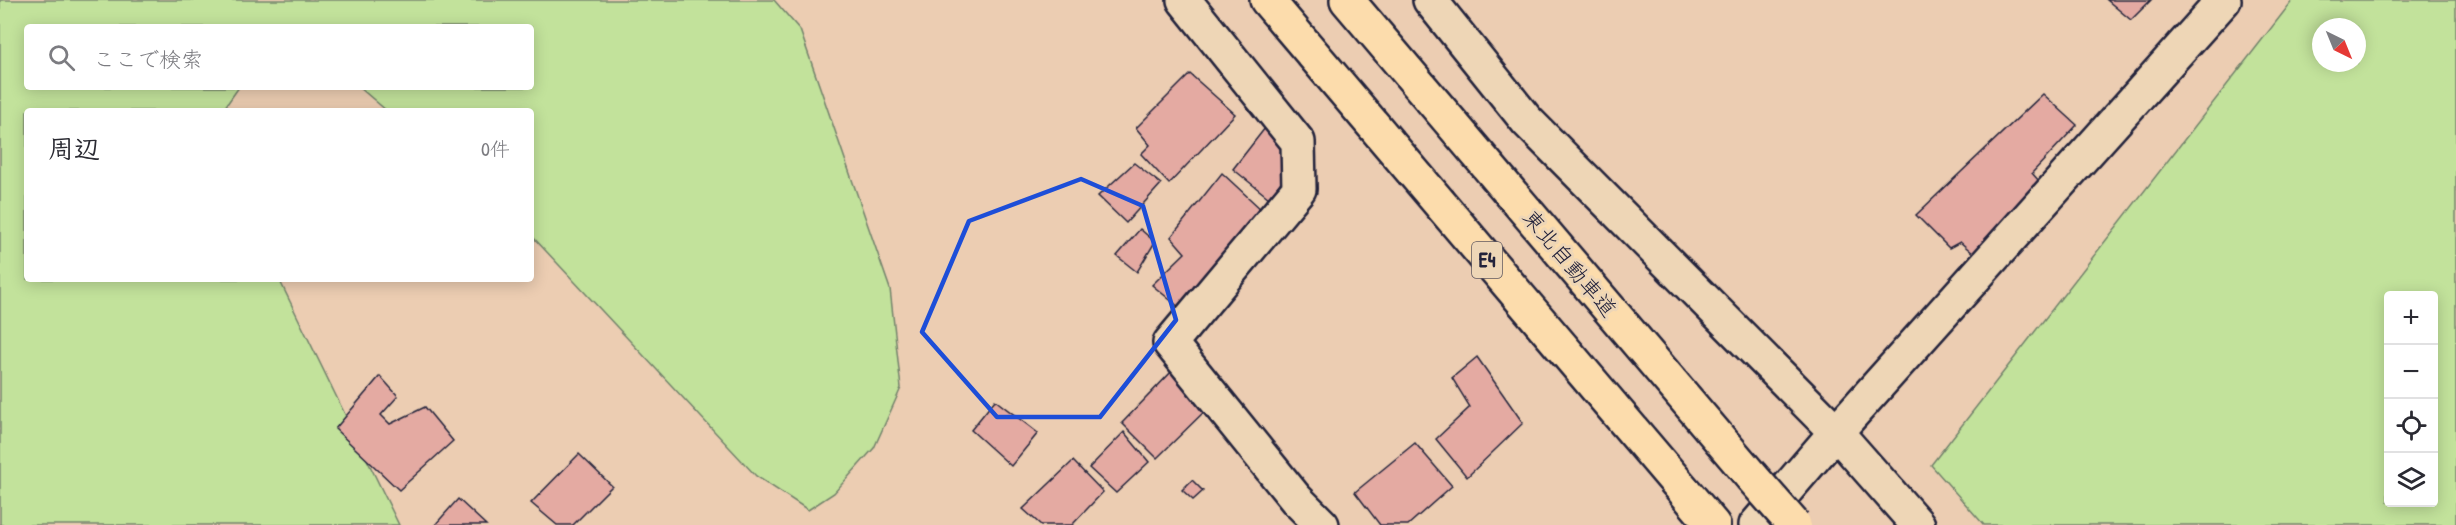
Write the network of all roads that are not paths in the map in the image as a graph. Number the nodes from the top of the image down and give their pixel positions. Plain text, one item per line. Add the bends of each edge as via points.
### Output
1 (1184, 0) edge
2 (1267, 0) edge
3 (1347, 0) edge
4 (1430, 0) edge
5 (2224, 0) edge
6 (1836, 432) junction
7 (1711, 522) edge
8 (1322, 525) edge
9 (1756, 525) edge
10 (1794, 525) edge
11 (1918, 525) edge

1 - 8 street via 1298,142 1299,189 1170,343 1296,499
2 - 7 highway, E4
3 - 10 highway, 東北自動車道, bridge
4 - 6 street via 1527,121
5 - 6 street
6 - 9 street
6 - 11 street

